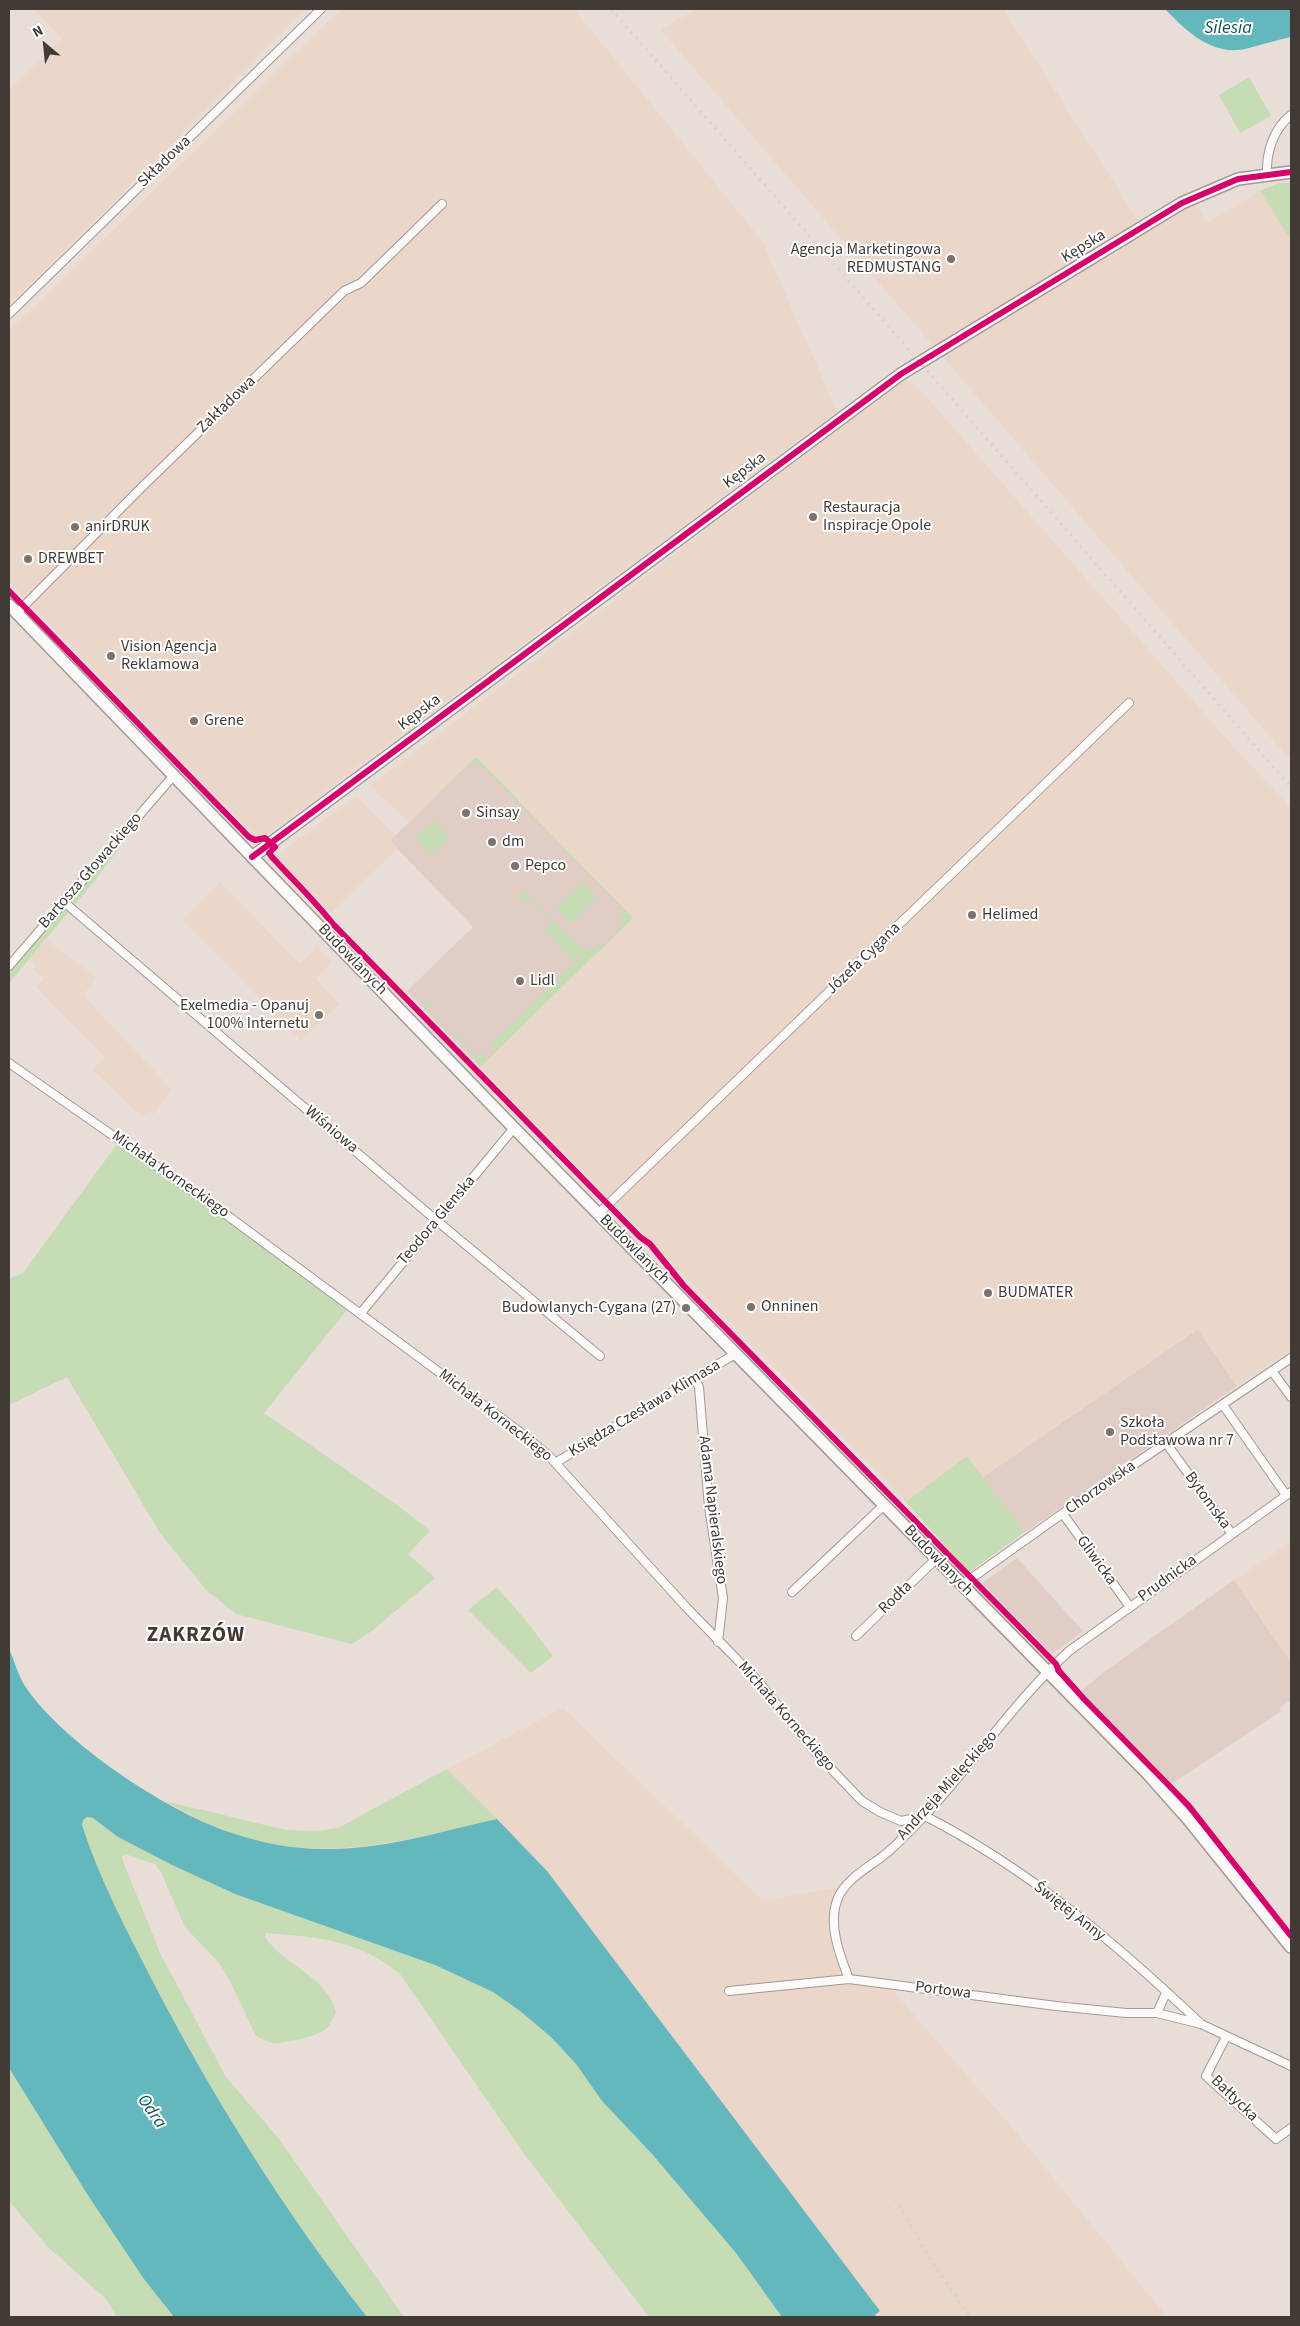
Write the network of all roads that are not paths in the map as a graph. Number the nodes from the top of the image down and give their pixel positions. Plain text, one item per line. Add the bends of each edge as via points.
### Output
1 (321, 9) edge
2 (1291, 114) edge
3 (1291, 172) edge
4 (1267, 174) junction
5 (442, 204) dead end
6 (9, 314) edge
7 (9, 605) edge
8 (17, 613) junction
9 (1129, 703) dead end
10 (174, 775) junction
11 (252, 857) junction
12 (64, 902) junction
13 (9, 966) edge
14 (9, 1063) edge
15 (514, 1128) junction
16 (598, 1214) junction
17 (437, 1221) junction
18 (360, 1314) junction
19 (735, 1354) junction
20 (600, 1356) dead end
21 (1291, 1358) edge
22 (1272, 1371) junction
23 (695, 1379) junction
24 (1291, 1398) edge
25 (1223, 1406) junction
26 (1166, 1443) junction
27 (555, 1463) junction
28 (1289, 1493) edge
29 (884, 1505) junction
30 (1063, 1514) junction
31 (1232, 1534) junction
32 (936, 1559) junction
33 (962, 1586) junction
34 (792, 1592) dead end
35 (1130, 1607) junction
36 (856, 1636) dead end
37 (718, 1642) junction
38 (1048, 1672) junction
39 (925, 1816) junction
40 (1291, 1947) edge
41 (849, 1979) junction
42 (729, 1991) dead end
43 (1166, 1993) junction
44 (1157, 2013) junction
45 (1201, 2024) junction
46 (1226, 2037) junction
47 (1291, 2066) edge
48 (1291, 2128) edge

1 - 6 street, Składowa
2 - 4 street via 1282,122 1266,156
3 - 4 main road, Kępska
4 - 11 main road, Kępska via 1226,183 1182,203 901,374
5 - 8 street, Zakładowa via 362,283 344,291
7 - 8 main road, Budowlanych
8 - 10 main road, Budowlanych
9 - 16 street, Józefa Cygana
10 - 11 main road, Budowlanych
10 - 12 street, Bartosza Głowackiego
11 - 15 main road, Budowlanych
12 - 13 street, Bartosza Głowackiego
12 - 17 street, Wiśniowa
14 - 18 street, Michała Korneckiego via 228,1216
15 - 16 main road, Budowlanych
15 - 17 street, Teodora Glenska
16 - 19 main road, Budowlanych
17 - 18 street, Teodora Glenska
17 - 20 street, Wiśniowa
18 - 27 street, Michała Korneckiego via 505,1420
19 - 23 street, Księdza Czesława Klimasa
19 - 29 main road, Budowlanych
21 - 22 street, Chorzowska
22 - 24 street
22 - 25 street, Chorzowska
23 - 27 street, Księdza Czesława Klimasa
23 - 37 street, Adama Napieralskiego via 699,1387 709,1507 723,1598
25 - 26 street, Chorzowska
25 - 28 street
26 - 30 street, Chorzowska
26 - 31 street, Bytomska
27 - 37 street, Michała Korneckiego
28 - 31 street, Prudnicka
29 - 32 main road, Budowlanych
29 - 34 street
30 - 33 street, Chorzowska
30 - 35 street, Gliwicka
31 - 35 street, Prudnicka
32 - 33 main road, Budowlanych
32 - 36 street, Rodła
33 - 38 main road, Budowlanych
35 - 38 street, Prudnicka via 1069,1651
37 - 39 street, Michała Korneckiego via 758,1680 828,1766 862,1801 900,1821
38 - 39 street, Andrzeja Mielęckiego
38 - 40 main road, Budowlanych via 1188,1819
39 - 41 street, Andrzeja Mielęckiego via 846,1886 838,1898 834,1919 840,1955
39 - 43 street, Świętej Anny via 979,1845 1051,1895
41 - 42 street, Portowa
41 - 44 street, Portowa via 1056,2006
43 - 44 street
43 - 45 street, Świętej Anny
44 - 45 street, Świętej Anny
45 - 46 street, Świętej Anny
46 - 47 street, Świętej Anny
46 - 48 street, Bałtycka via 1206,2076 1276,2139

